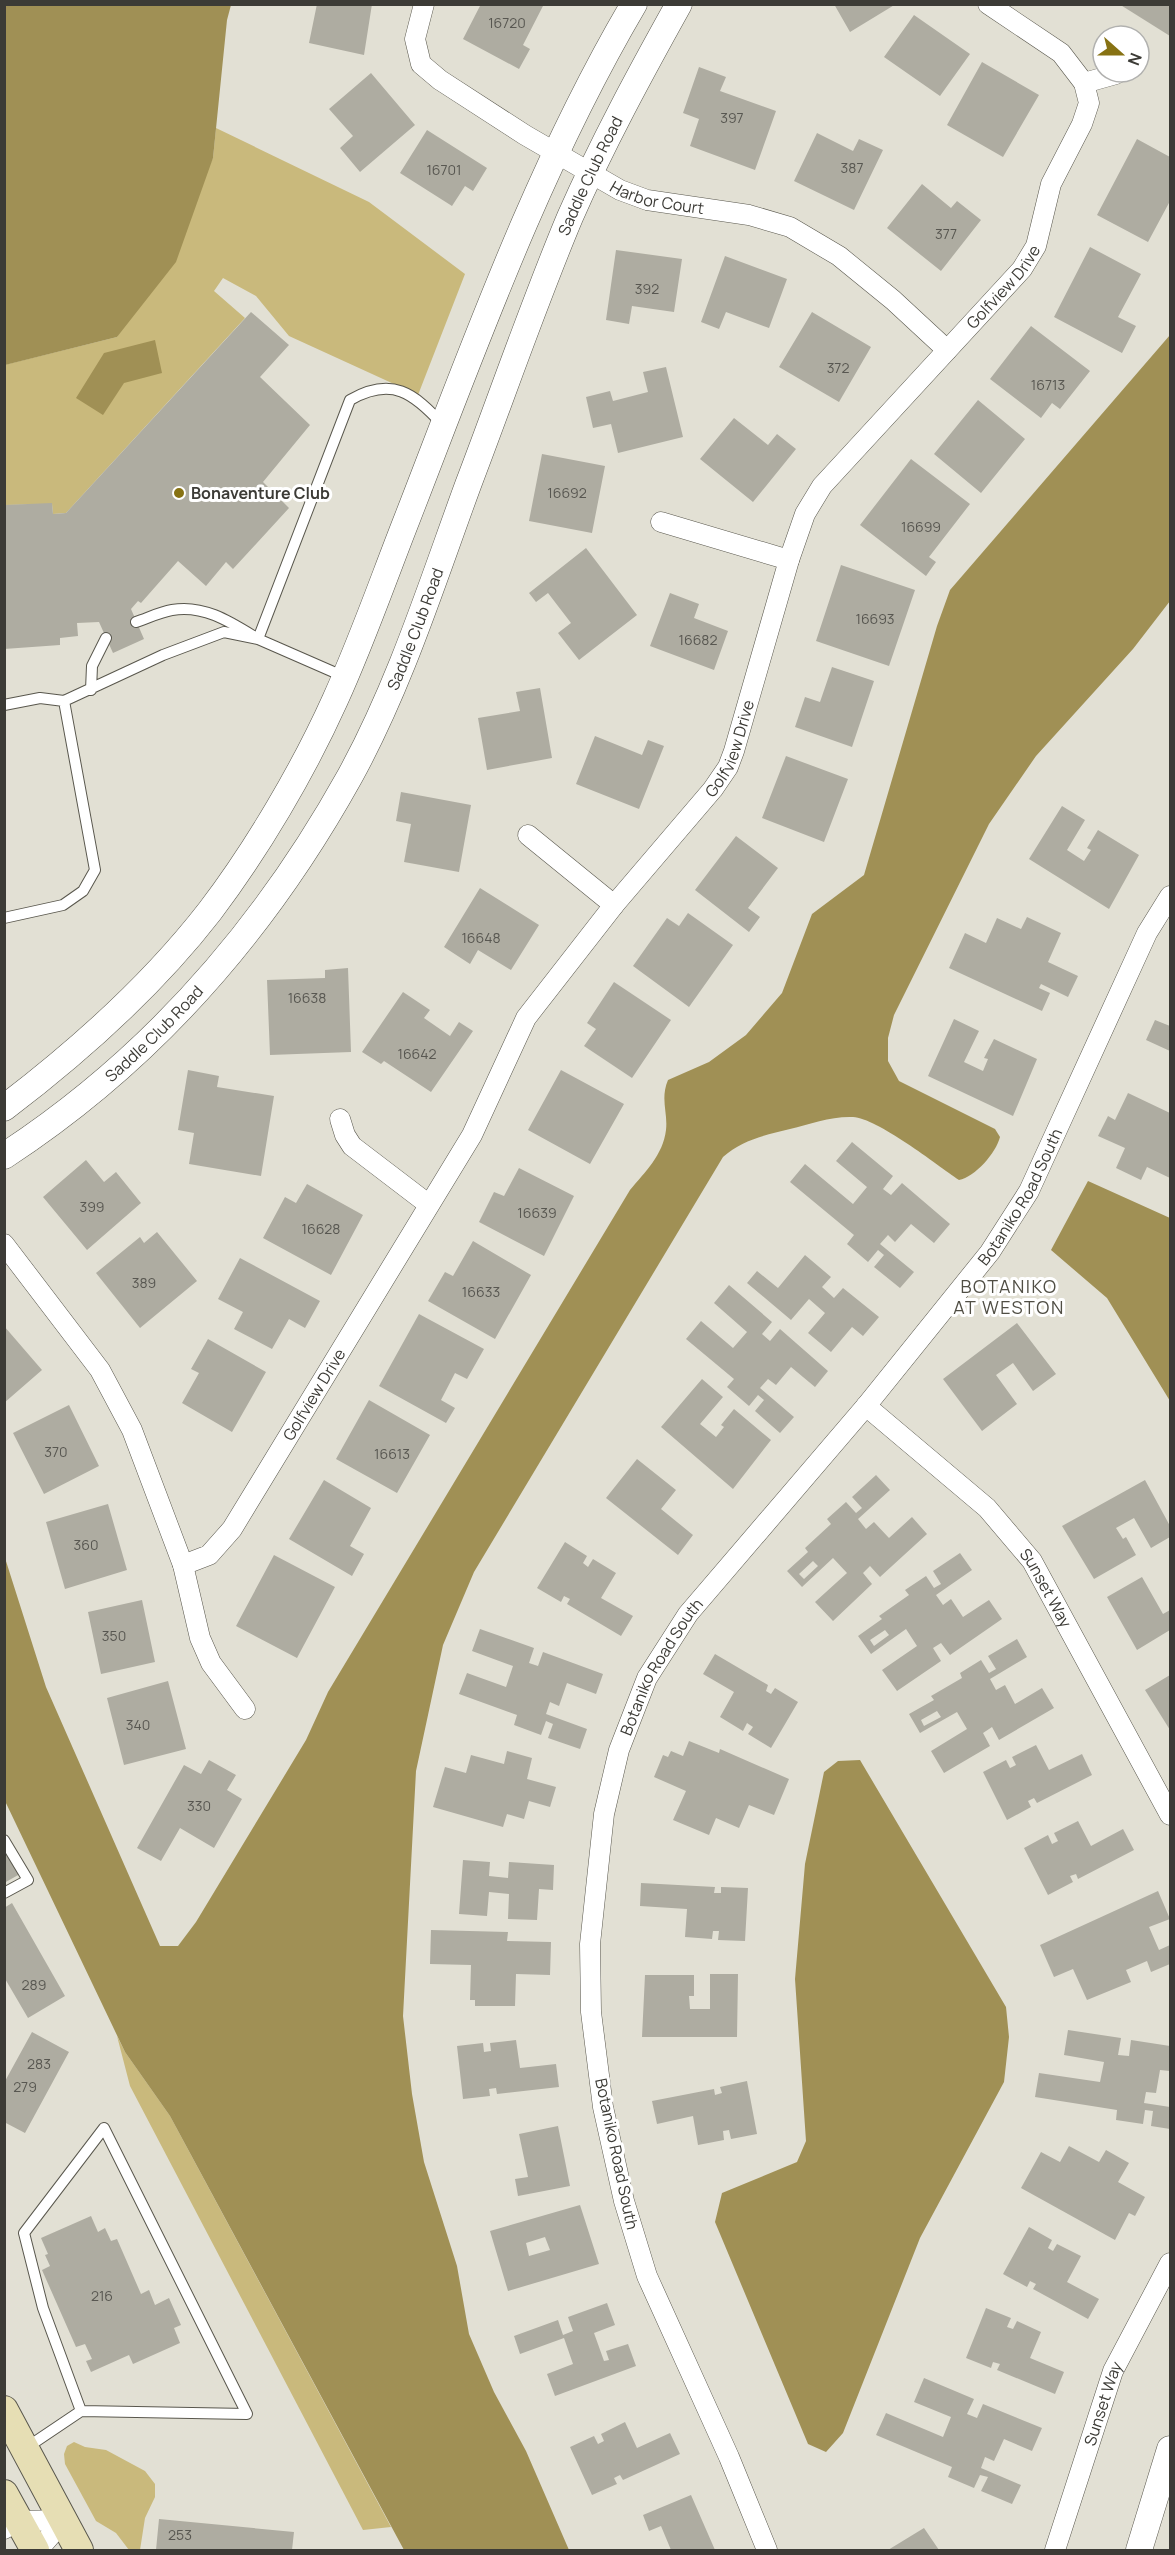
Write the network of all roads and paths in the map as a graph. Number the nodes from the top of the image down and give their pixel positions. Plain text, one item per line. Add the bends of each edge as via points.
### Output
1 (424, 4) edge
2 (634, 4) edge
3 (679, 4) edge
4 (988, 4) edge
5 (1091, 81) edge
6 (1084, 83) junction
7 (555, 153) junction
8 (591, 173) junction
9 (947, 350) junction
10 (444, 425) junction
11 (661, 522) dead end
12 (789, 560) junction
13 (136, 622) dead end
14 (106, 638) dead end
15 (258, 639) junction
16 (345, 677) junction
17 (91, 690) junction
18 (64, 702) junction
19 (4, 705) edge
20 (528, 835) dead end
21 (1170, 896) edge
22 (614, 905) junction
23 (4, 918) edge
24 (4, 1108) edge
25 (340, 1119) dead end
26 (4, 1156) edge
27 (428, 1204) junction
28 (4, 1244) edge
29 (866, 1406) junction
30 (183, 1565) junction
31 (245, 1710) dead end
32 (1170, 1815) edge
33 (4, 1840) edge
34 (4, 1893) edge
35 (1170, 2263) edge
36 (4, 2410) edge
37 (81, 2411) junction
38 (25, 2449) junction
39 (1170, 2449) edge
40 (4, 2494) edge
41 (64, 2520) junction
42 (12, 2525) edge
43 (37, 2550) edge
44 (79, 2550) edge
45 (767, 2550) edge
46 (1055, 2550) edge
47 (1139, 2550) edge

1 - 7 street, Harbor Court via 415,39 421,64
2 - 7 street
3 - 8 street, Saddle Club Road via 622,106
4 - 6 street via 1061,53
5 - 6 street
6 - 9 street, Golfview Drive via 1089,103 1051,184 1036,246 1022,269
7 - 8 street, Harbor Court
7 - 10 street
8 - 9 street, Harbor Court via 647,200 749,215 790,227 839,256
8 - 26 street, Saddle Club Road via 570,219 398,673 371,734 324,819 242,942 151,1042 43,1131
9 - 12 street, Golfview Drive via 822,486 805,514
10 - 15 lane via 422,401 405,390 369,389 350,400
10 - 16 street
11 - 12 street
12 - 22 street, Golfview Drive via 728,767
13 - 15 lane via 172,609 200,610 224,617
14 - 17 lane via 92,666
15 - 16 lane
15 - 17 lane via 224,632
16 - 24 street via 291,783 210,911 142,989 59,1066
17 - 18 lane
18 - 19 lane via 39,698
18 - 23 lane via 95,870 83,891 63,905
20 - 22 street
21 - 29 street, Botaniko Road South via 1147,933 1029,1191 990,1252
22 - 27 street, Golfview Drive via 526,1018 472,1135
25 - 27 street via 352,1146
27 - 30 street, Golfview Drive via 232,1529 209,1555
28 - 30 street via 100,1370 132,1430
29 - 32 street, Sunset Way via 987,1508 1032,1561
29 - 45 street, Botaniko Road South via 688,1614 647,1678 619,1750 604,1814 595,1879 590,1944 591,2012 603,2107 624,2201 647,2276
30 - 31 street via 200,1638 212,1663
33 - 34 lane via 28,1880
35 - 46 street, Sunset Way via 1113,2371
36 - 38 main road
37 - 37 lane via 247,2414 104,2128 24,2233 43,2308
37 - 38 lane
38 - 41 main road
39 - 47 street
40 - 42 main road
41 - 42 street
41 - 43 street
41 - 44 main road
42 - 43 main road

